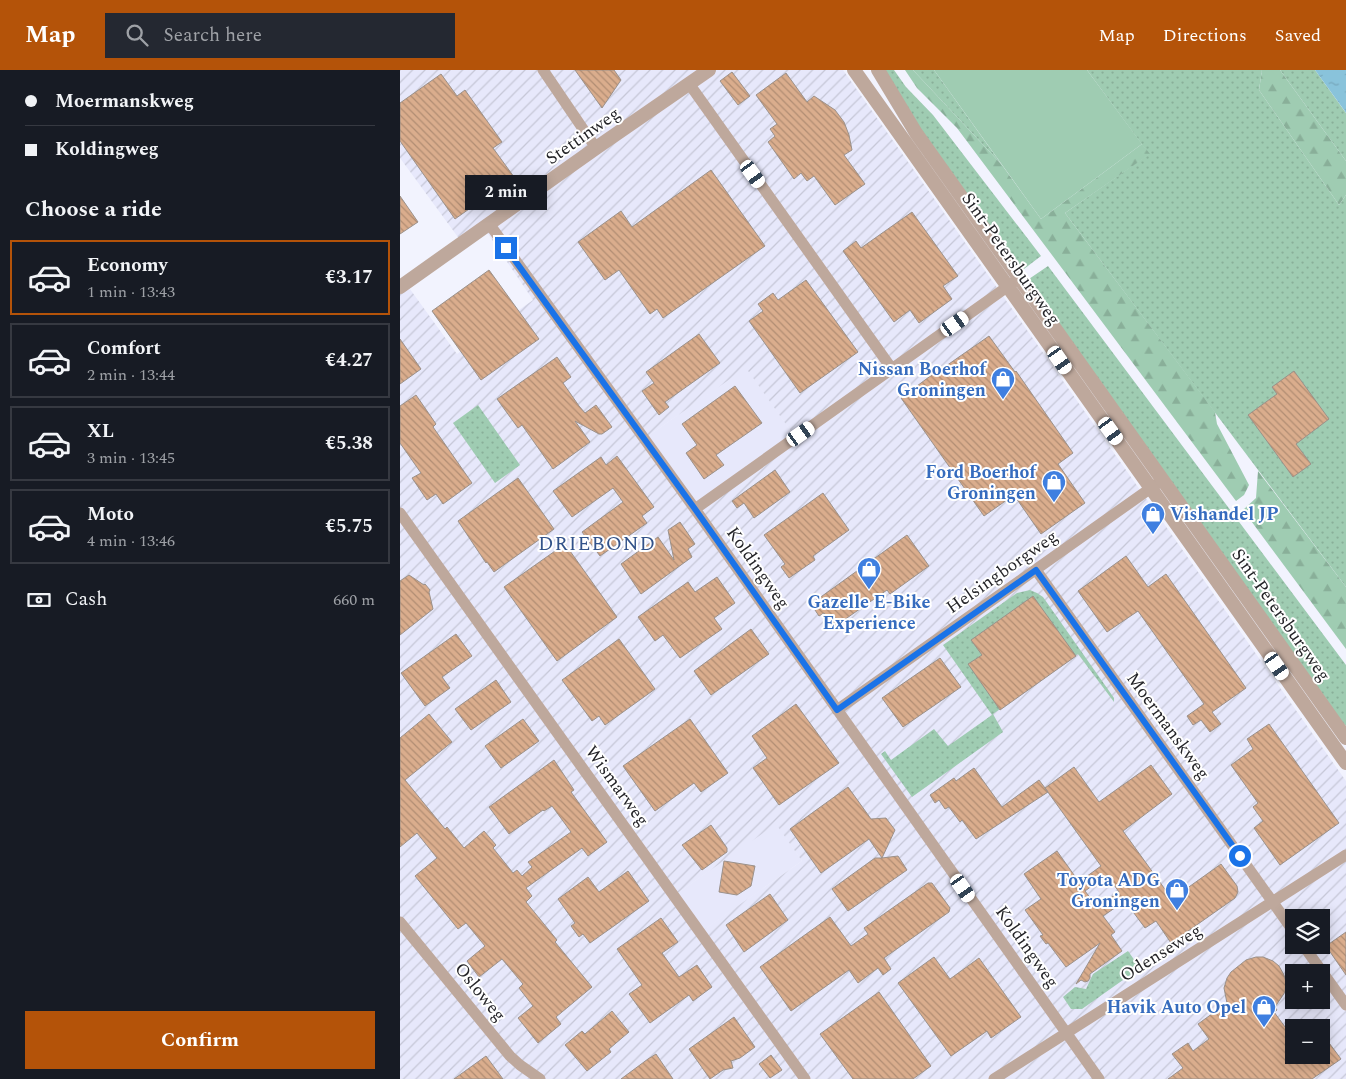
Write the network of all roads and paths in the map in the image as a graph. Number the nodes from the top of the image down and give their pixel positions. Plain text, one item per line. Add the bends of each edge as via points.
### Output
1 (543, 70) edge
2 (709, 70) edge
3 (854, 70) edge
4 (878, 70) edge
5 (690, 85) junction
6 (596, 148) junction
7 (490, 225) junction
8 (1020, 278) junction
9 (1008, 287) junction
10 (400, 288) edge
11 (892, 369) junction
12 (1157, 484) junction
13 (695, 509) junction
14 (400, 513) edge
15 (1036, 570) junction
16 (837, 710) junction
17 (1346, 738) edge
18 (1346, 763) edge
19 (1346, 855) edge
20 (1272, 902) junction
21 (1285, 920) edge
22 (400, 922) edge
23 (1309, 954) edge
24 (1346, 1005) edge
25 (1066, 1033) junction
26 (540, 1079) edge
27 (805, 1079) edge
28 (994, 1079) edge
29 (1099, 1079) edge

1 - 6 street
2 - 5 street, Stettinweg
3 - 9 street, Sint-Petersburgweg
4 - 8 street, Sint-Petersburgweg via 916,133
5 - 6 street, Stettinweg
5 - 11 street
6 - 7 street, Stettinweg
7 - 10 street, Stettinweg
7 - 13 street, Koldingweg
8 - 9 street
8 - 12 street, Sint-Petersburgweg
9 - 11 street
9 - 12 street, Sint-Petersburgweg
11 - 13 street
12 - 15 street, Helsingborgweg
12 - 17 street, Sint-Petersburgweg
12 - 18 street, Sint-Petersburgweg
13 - 16 street, Koldingweg
14 - 27 street, Wismarweg
15 - 16 street, Helsingborgweg
15 - 20 street, Moermanskweg
16 - 25 street, Koldingweg
19 - 20 street, Odenseweg
20 - 21 street, Moermanskweg
20 - 25 street, Odenseweg
22 - 26 street, Osloweg via 510,1056
23 - 24 street
25 - 28 street, Odenseweg
25 - 29 street, Koldingweg

